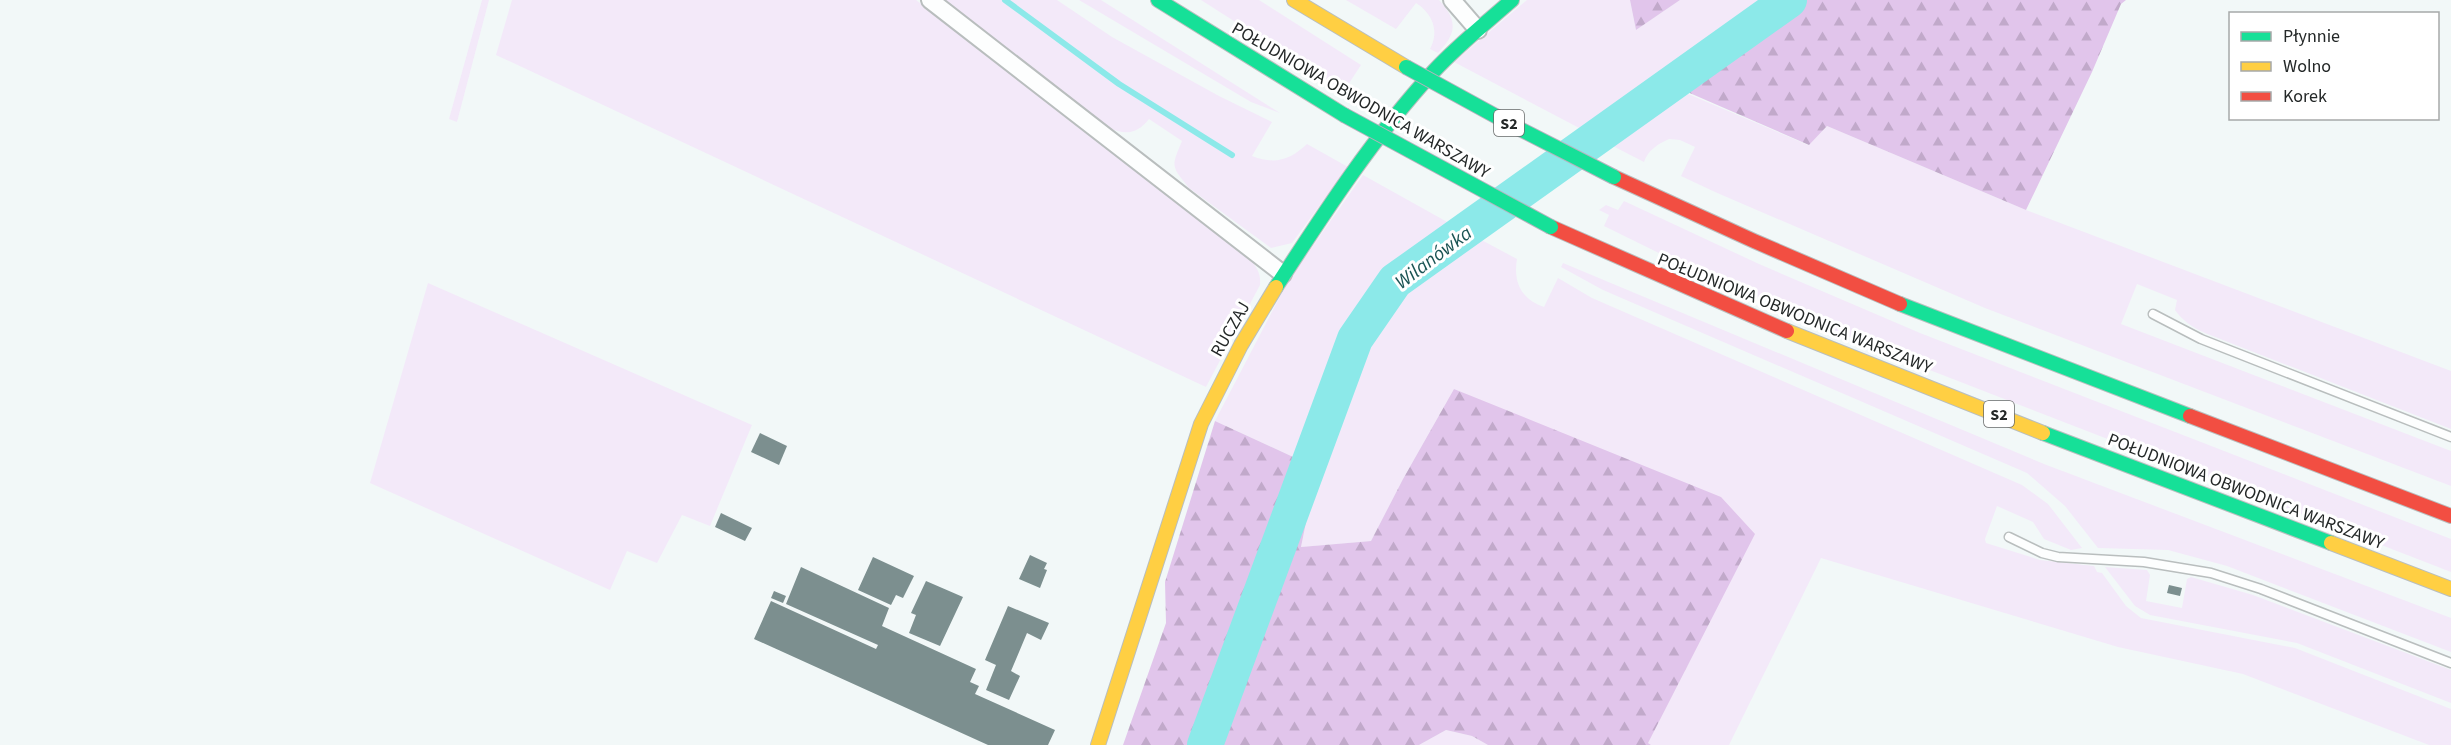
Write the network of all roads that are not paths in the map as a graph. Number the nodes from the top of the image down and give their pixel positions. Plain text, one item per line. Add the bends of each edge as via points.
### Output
1 (930, 0) edge
2 (1158, 0) edge
3 (1294, 0) edge
4 (1452, 0) edge
5 (1512, 0) edge
6 (1478, 30) junction
7 (1283, 274) junction
8 (2153, 314) dead end
9 (2451, 437) edge
10 (2451, 516) edge
11 (2009, 537) dead end
12 (2451, 589) edge
13 (2451, 663) edge
14 (1098, 745) edge

1 - 7 street
2 - 12 main road, POŁUDNIOWA OBWODNICA WARSZAWY / S2, bridge via 1344,115 1551,227 1669,282 1822,346
3 - 10 main road, S2, bridge via 1406,67 1614,177 1754,241 1919,312
4 - 6 street
5 - 6 main road, RUCZAJ
6 - 7 main road, RUCZAJ via 1427,79 1381,135
7 - 14 main road, RUCZAJ via 1225,373 1201,424
8 - 9 lane via 2201,339
11 - 13 lane via 2058,557 2144,562 2211,573

